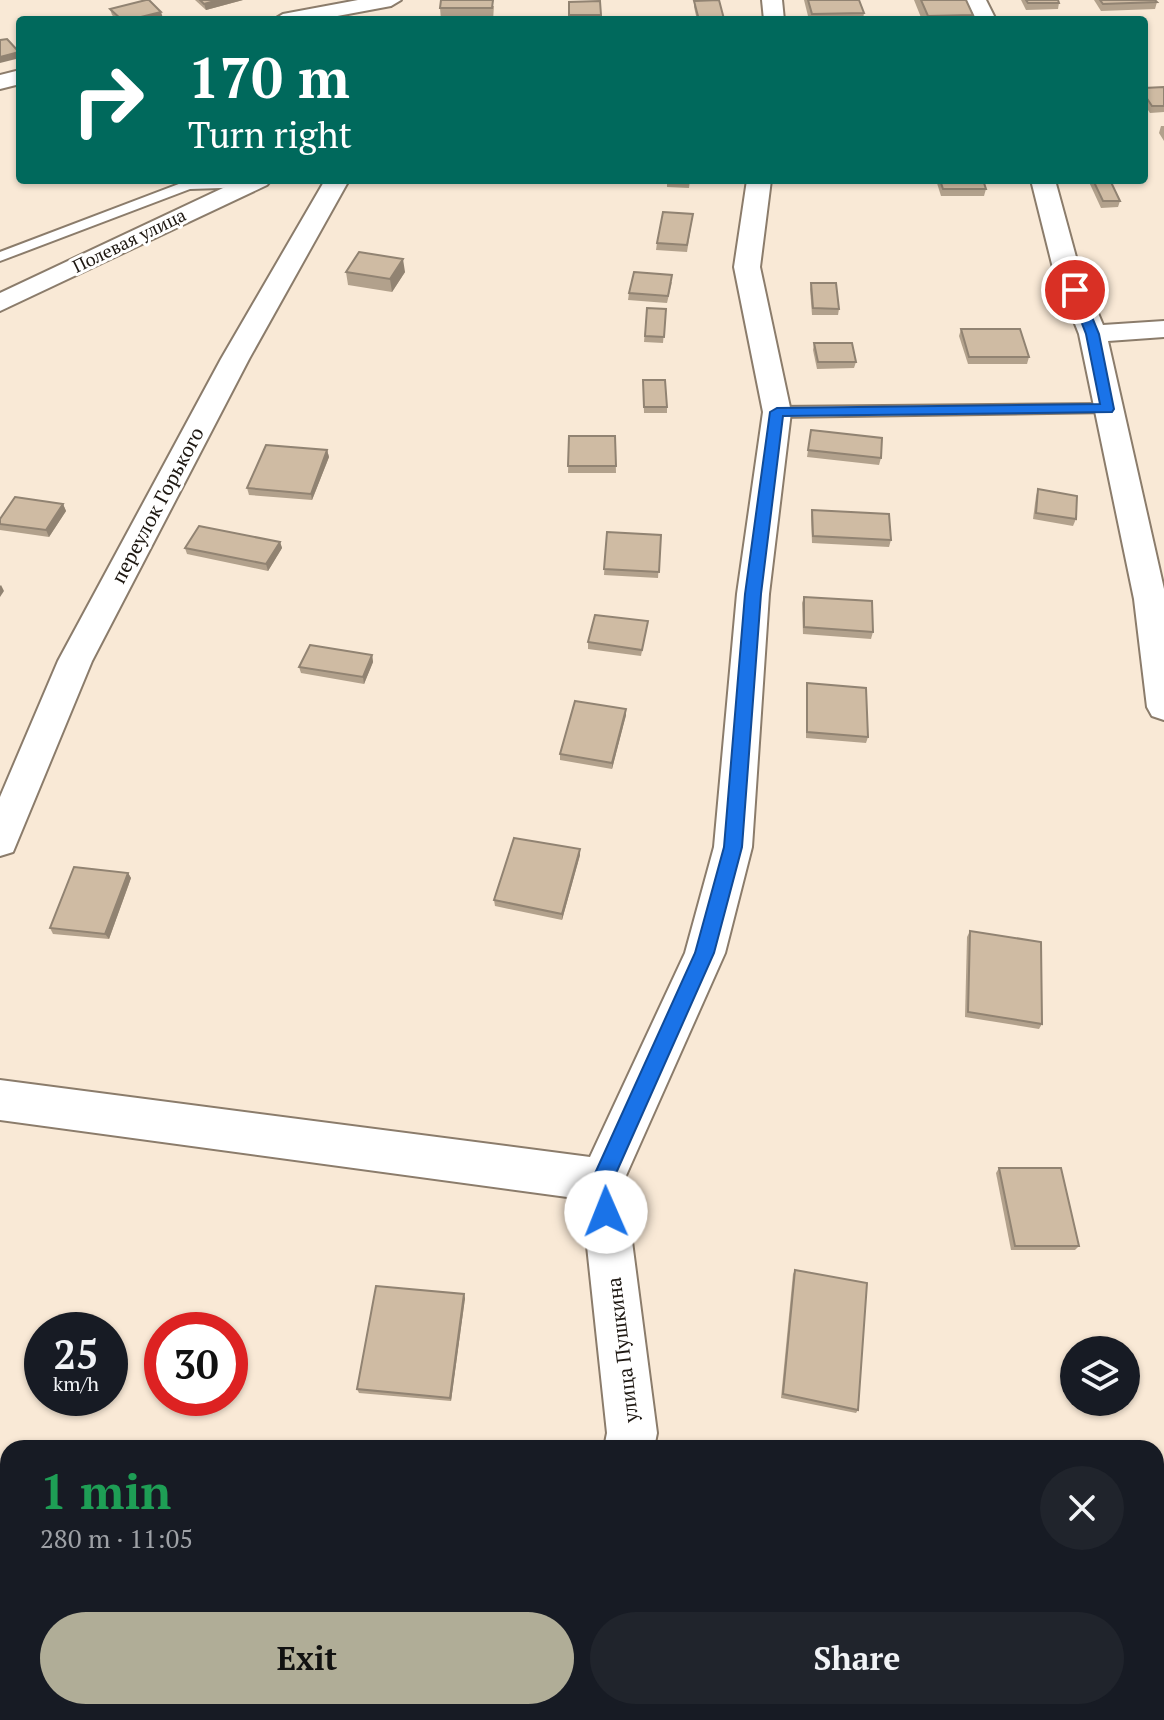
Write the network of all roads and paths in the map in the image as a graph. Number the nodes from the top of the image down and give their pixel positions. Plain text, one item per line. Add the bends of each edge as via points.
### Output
1 (391, 0) edge
2 (305, 16) edge
3 (210, 184) edge
4 (251, 184) edge
5 (335, 184) edge
6 (758, 184) edge
7 (1044, 184) edge
8 (0, 257) edge
9 (0, 303) edge
10 (1164, 329) edge
11 (1093, 334) junction
12 (1107, 409) junction
13 (777, 412) junction
14 (1164, 707) edge
15 (0, 841) edge
16 (0, 1100) edge
17 (602, 1180) junction
18 (631, 1440) edge

1 - 2 street
3 - 8 lane via 188,185
4 - 9 street, Полевая улица
5 - 15 street, переулок Горького via 75,661
6 - 13 street via 747,267
7 - 11 street via 1066,268
10 - 11 street
11 - 12 street
12 - 13 lane
12 - 14 street via 1150,599
13 - 17 street via 753,594 733,847 705,953
16 - 17 street
17 - 18 street, улица Пушкина

